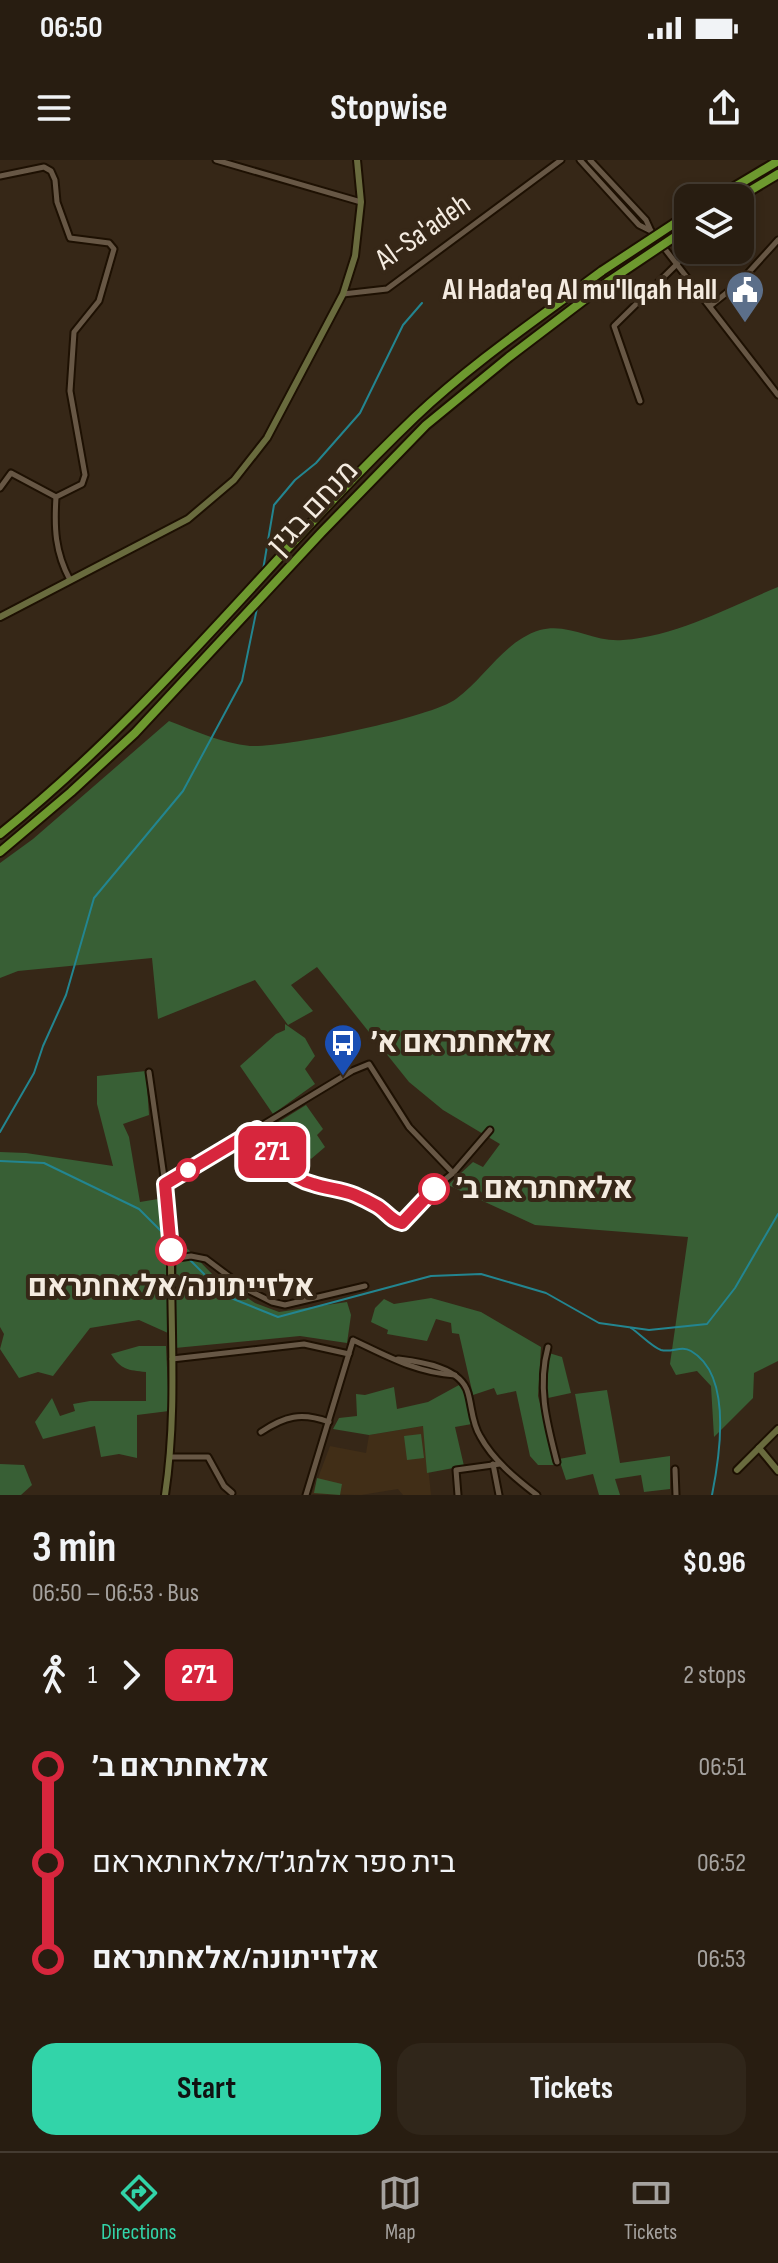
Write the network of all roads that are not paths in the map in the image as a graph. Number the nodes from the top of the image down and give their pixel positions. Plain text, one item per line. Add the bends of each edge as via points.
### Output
1 (216, 160) edge
2 (357, 160) edge
3 (561, 160) edge
4 (580, 160) edge
5 (590, 160) edge
6 (778, 161) edge
7 (778, 174) edge
8 (0, 176) edge
9 (739, 184) edge
10 (754, 188) edge
11 (361, 202) junction
12 (674, 224) edge
13 (651, 231) junction
14 (674, 237) edge
15 (778, 240) edge
16 (674, 258) edge
17 (677, 264) edge
18 (679, 264) edge
19 (343, 294) junction
20 (710, 306) junction
21 (778, 395) edge
22 (640, 401) dead end
23 (0, 488) edge
24 (56, 497) junction
25 (70, 580) junction
26 (0, 617) edge
27 (0, 834) edge
28 (0, 852) edge
29 (149, 1072) dead end
30 (257, 1129) junction
31 (490, 1130) dead end
32 (453, 1173) junction
33 (165, 1184) junction
34 (171, 1259) junction
35 (365, 1286) dead end
36 (548, 1347) dead end
37 (349, 1354) junction
38 (172, 1359) junction
39 (329, 1422) junction
40 (778, 1429) edge
41 (261, 1432) dead end
42 (759, 1448) junction
43 (493, 1455) junction
44 (170, 1457) junction
45 (557, 1462) dead end
46 (501, 1464) junction
47 (493, 1465) junction
48 (675, 1469) dead end
49 (737, 1470) dead end
50 (778, 1471) edge
51 (232, 1493) dead end
52 (165, 1495) edge
53 (306, 1495) edge
54 (458, 1495) edge
55 (499, 1495) edge
56 (537, 1495) edge
57 (676, 1495) edge

1 - 11 street
2 - 11 street
3 - 19 street, Al-Sa'adeh via 387,289
4 - 13 street via 639,225
5 - 13 street
6 - 9 highway
7 - 10 highway
8 - 24 street via 44,167 51,171 70,238 109,243 114,249 99,301 74,332 70,391 85,475 82,484
11 - 19 street via 355,256
12 - 27 highway, מנחם בגין, bridge via 500,346 417,415 126,723
13 - 16 street
14 - 28 highway, מנחם בגין, bridge via 609,281 426,425 144,724
15 - 20 street
17 - 22 street via 614,326
18 - 20 street
19 - 25 street via 267,438 234,480 188,519
20 - 21 street
23 - 24 street via 11,473
24 - 25 street via 53,532
25 - 26 street
29 - 33 street
30 - 32 street via 291,1175 356,1195 402,1223
30 - 32 street via 369,1064 409,1127
30 - 33 street
31 - 32 street
33 - 34 street
34 - 35 street via 206,1259 249,1291 285,1305
34 - 38 street
36 - 45 street via 542,1384
37 - 38 street via 304,1344
37 - 39 street
37 - 43 street via 353,1340 434,1374 455,1375 465,1384 476,1427
38 - 44 street
39 - 41 street via 300,1414
39 - 53 street
40 - 42 street
42 - 49 street
42 - 50 street
43 - 46 street
43 - 47 street
44 - 51 street via 208,1457
44 - 52 street
46 - 47 street
46 - 56 street
47 - 54 street via 456,1470
47 - 55 street
48 - 57 street

